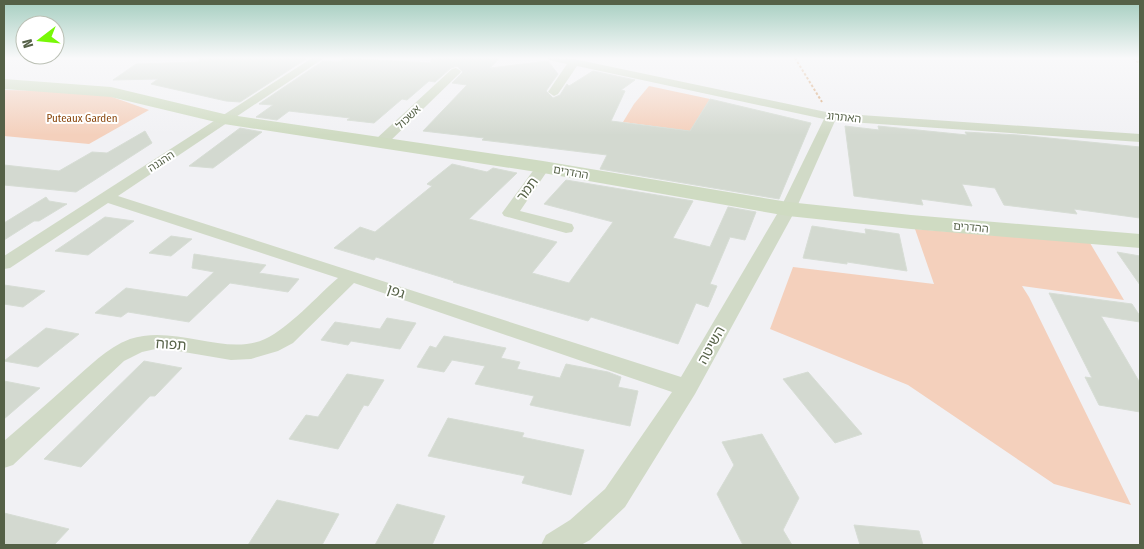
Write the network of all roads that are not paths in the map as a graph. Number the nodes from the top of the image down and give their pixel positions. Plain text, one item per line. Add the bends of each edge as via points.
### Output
1 (4, 84) edge
2 (279, 84) edge
3 (443, 84) edge
4 (560, 84) edge
5 (675, 84) edge
6 (554, 92) dead end
7 (832, 117) junction
8 (224, 119) junction
9 (1140, 138) edge
10 (381, 142) junction
11 (543, 167) junction
12 (105, 197) junction
13 (788, 209) junction
14 (566, 228) dead end
15 (1140, 241) edge
16 (4, 264) edge
17 (352, 276) junction
18 (687, 388) junction
19 (4, 457) edge
20 (556, 545) edge

1 - 8 street, ההדרים via 111,92
2 - 8 street, ההגנה
3 - 10 street, אשכול
4 - 6 street
5 - 7 street, האתרוג
7 - 9 street, האתרוג
7 - 13 street, השיטה
8 - 10 street, ההדרים
8 - 12 street, ההגנה
10 - 11 street, ההדרים
11 - 13 street, ההדרים
11 - 14 street, תמר via 510,213
12 - 16 street, ההגנה
12 - 17 street, גפן
13 - 15 street, ההדרים
13 - 18 street, השיטה
17 - 18 street, גפן
17 - 19 street, תפוח via 285,338 270,346 231,352 160,341 137,345 116,355
18 - 20 street, השיטה via 615,498 580,530

